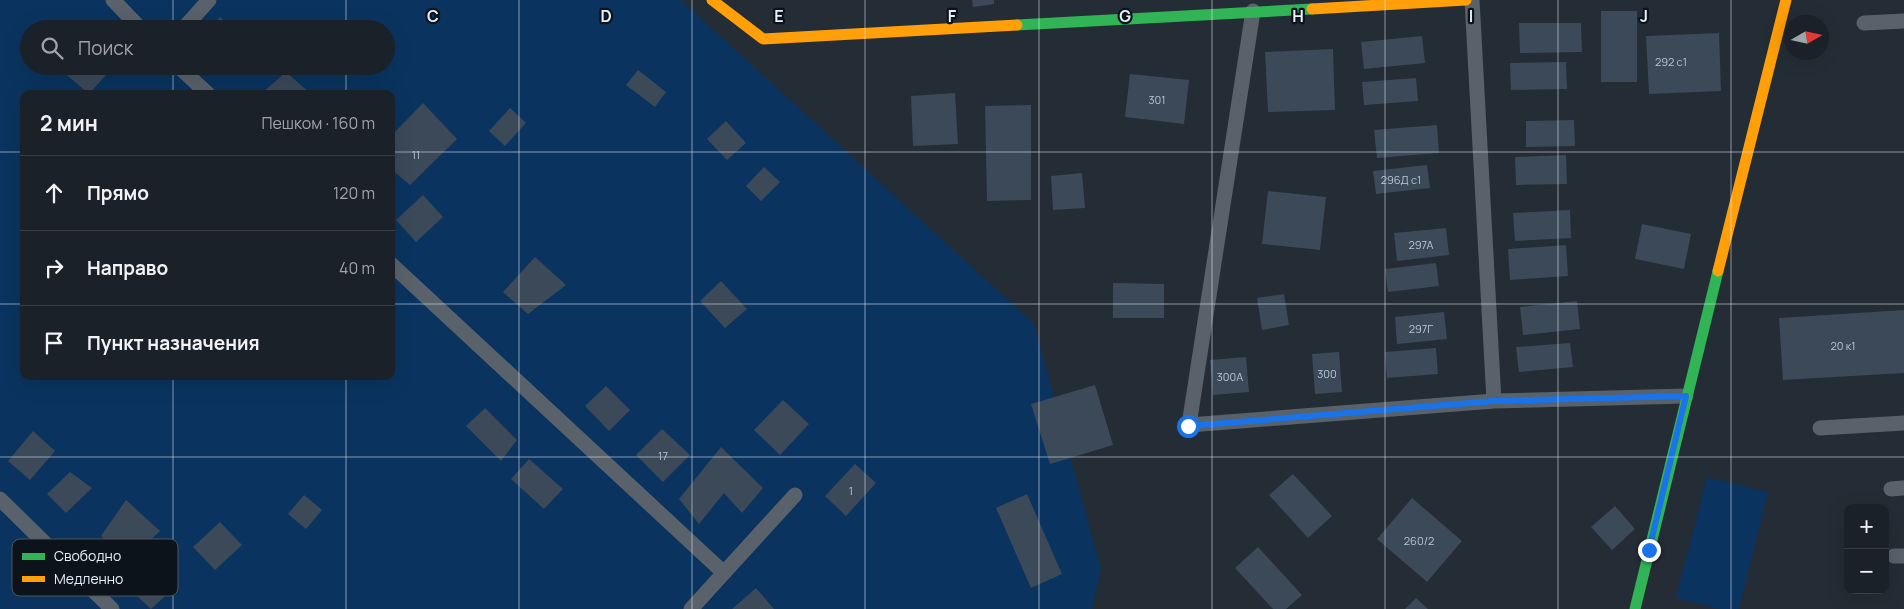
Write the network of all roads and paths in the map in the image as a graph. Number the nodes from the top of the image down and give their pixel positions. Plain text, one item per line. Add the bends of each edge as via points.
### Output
1 (113, 0) edge
2 (210, 0) edge
3 (712, 0) edge
4 (1466, 0) edge
5 (1472, 0) edge
6 (1786, 0) edge
7 (1253, 11) junction
8 (132, 20) edge
9 (192, 20) edge
10 (1904, 21) edge
11 (1864, 23) dead end
12 (188, 75) edge
13 (204, 90) edge
14 (395, 268) edge
15 (1686, 396) junction
16 (1494, 401) junction
17 (1904, 422) edge
18 (1820, 428) dead end
19 (795, 495) dead end
20 (0, 499) edge
21 (41, 539) edge
22 (724, 573) junction
23 (99, 596) edge
24 (112, 609) edge
25 (691, 609) edge
26 (1635, 609) edge

1 - 8 lane
2 - 9 lane
3 - 7 street via 763,40
4 - 7 street
5 - 16 lane
6 - 15 street
7 - 16 lane via 1188,426
10 - 11 lane
12 - 13 lane
14 - 22 lane
15 - 16 lane
15 - 26 street
17 - 18 lane
19 - 22 lane
20 - 21 lane
22 - 25 lane
23 - 24 lane

